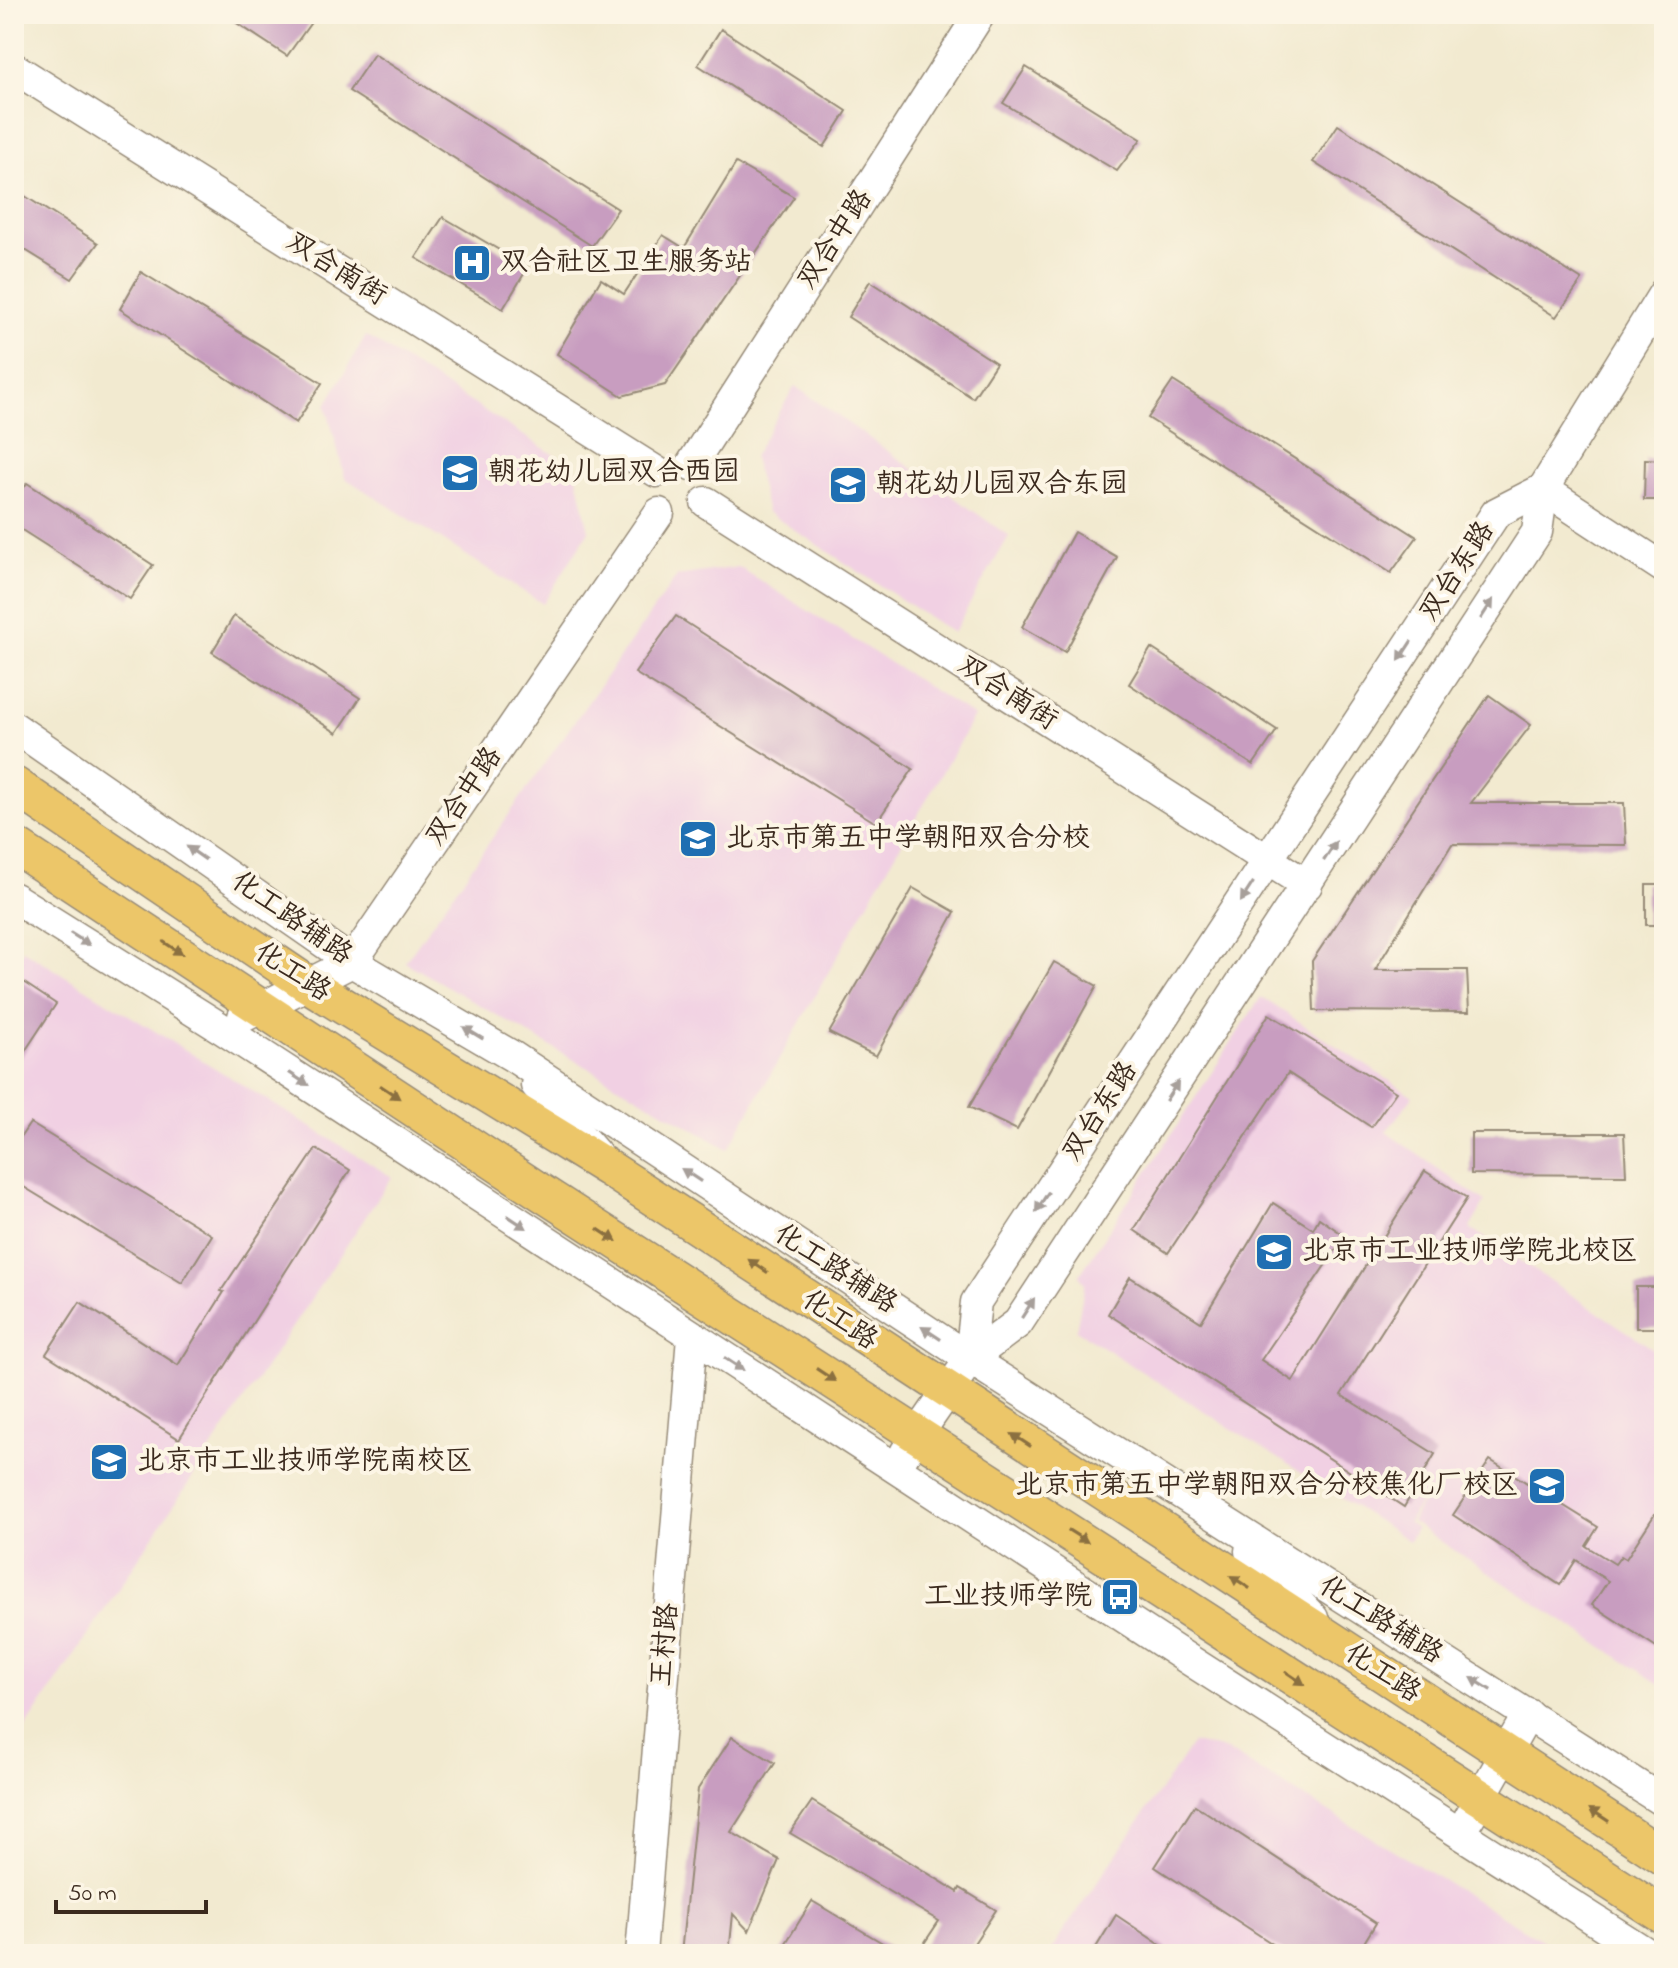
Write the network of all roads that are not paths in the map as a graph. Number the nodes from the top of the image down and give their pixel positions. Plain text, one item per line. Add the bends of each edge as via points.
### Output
1 (980, 14) edge
2 (14, 68) edge
3 (1664, 293) edge
4 (691, 465) junction
5 (657, 472) junction
6 (1543, 489) junction
7 (706, 502) junction
8 (659, 513) junction
9 (1664, 568) edge
10 (14, 727) edge
11 (14, 785) edge
12 (14, 845) edge
13 (1268, 860) junction
14 (1307, 885) junction
15 (14, 898) edge
16 (352, 962) junction
17 (306, 983) junction
18 (261, 1006) junction
19 (224, 1030) junction
20 (512, 1056) junction
21 (608, 1168) junction
22 (692, 1337) junction
23 (970, 1359) junction
24 (947, 1392) junction
25 (917, 1434) junction
26 (895, 1468) junction
27 (1221, 1520) junction
28 (1339, 1646) junction
29 (1528, 1714) junction
30 (1505, 1753) junction
31 (1478, 1800) junction
32 (1664, 1802) edge
33 (1461, 1834) junction
34 (1664, 1857) edge
35 (1664, 1916) edge
36 (641, 1954) edge
37 (1648, 1954) edge

1 - 4 street, 双合中路
2 - 5 street, 双合南街
3 - 6 street
4 - 5 street via 673,463
4 - 7 street via 707,485
5 - 8 street via 650,497
6 - 9 street
6 -> 13 street, 双台东路 via 1496,513
14 -> 6 street, 双台东路 via 1537,532
7 - 8 street via 685,520
7 - 13 street, 双合南街
8 - 16 street, 双合中路
16 -> 10 street, 化工路辅路
11 - 17 main road, 化工路
12 -> 18 main road, 化工路
13 - 14 street, 双合南街
13 -> 23 street, 双台东路 via 976,1302
23 -> 14 street, 双台东路 via 1018,1323
15 -> 19 street
16 - 17 street
20 -> 16 street, 化工路辅路
17 - 18 street
17 - 21 main road, 化工路
18 - 19 street
18 -> 25 main road, 化工路
19 -> 22 street
20 - 21 street
23 -> 20 street, 化工路辅路
24 -> 21 main road, 化工路
22 -> 26 street
22 - 36 street, 王村路
23 - 24 street
23 - 27 street, 化工路辅路
24 - 25 street
28 -> 24 main road, 化工路
25 - 26 street
25 -> 31 main road, 化工路
26 - 33 street
27 - 28 street
29 -> 27 street, 化工路辅路
28 - 30 main road, 化工路
29 - 30 street
29 - 32 street, 化工路辅路
30 - 31 street
34 -> 30 main road, 化工路
31 - 33 street
31 - 35 main road, 化工路
33 - 37 street

